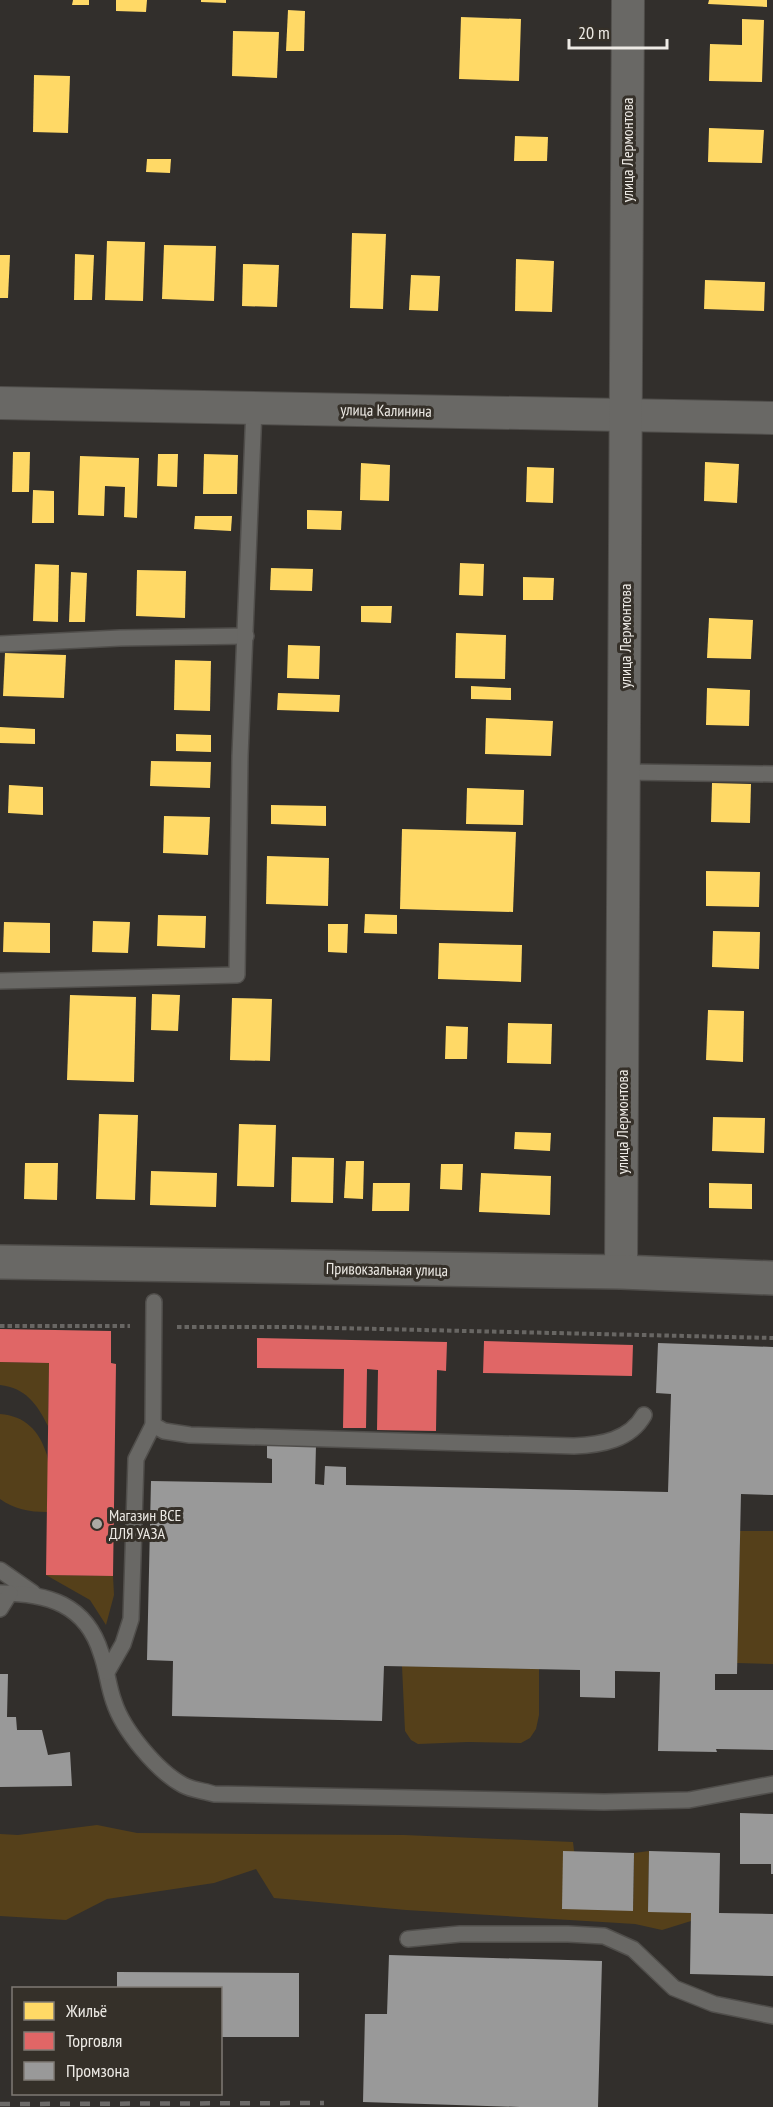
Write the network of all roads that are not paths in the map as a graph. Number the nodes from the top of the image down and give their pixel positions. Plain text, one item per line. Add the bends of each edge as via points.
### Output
1 (628, 0) edge
2 (0, 403) edge
3 (254, 408) junction
4 (625, 415) junction
5 (773, 418) edge
6 (246, 636) junction
7 (0, 644) edge
8 (625, 772) junction
9 (773, 774) edge
10 (0, 981) edge
11 (0, 1262) edge
12 (621, 1272) junction
13 (773, 1278) edge
14 (154, 1302) dead end
15 (644, 1415) dead end
16 (153, 1425) junction
17 (0, 1570) edge
18 (5, 1593) edge
19 (36, 1595) junction
20 (0, 1609) edge
21 (107, 1672) junction
22 (773, 1784) edge
23 (408, 1939) dead end
24 (773, 2016) edge

1 - 4 street, улица Лермонтова
2 - 3 street, улица Калинина
3 - 4 street, улица Калинина
3 - 6 lane
4 - 5 street, улица Калинина
4 - 8 street, улица Лермонтова
6 - 7 lane
6 - 10 lane via 237,975
8 - 9 lane
8 - 12 street, улица Лермонтова
11 - 12 street, Привокзальная улица
12 - 13 street, Привокзальная улица
14 - 16 lane
15 - 16 lane via 637,1426 622,1436 597,1445 574,1446 190,1435
16 - 21 lane via 136,1459 131,1619 123,1644
17 - 19 lane
18 - 19 lane
18 - 20 lane
19 - 21 lane via 73,1610 89,1626
21 - 22 lane via 114,1703 134,1739 160,1768 185,1786 214,1794 604,1802 689,1800
23 - 24 lane via 460,1934 604,1936 633,1949 674,1988 714,2004

